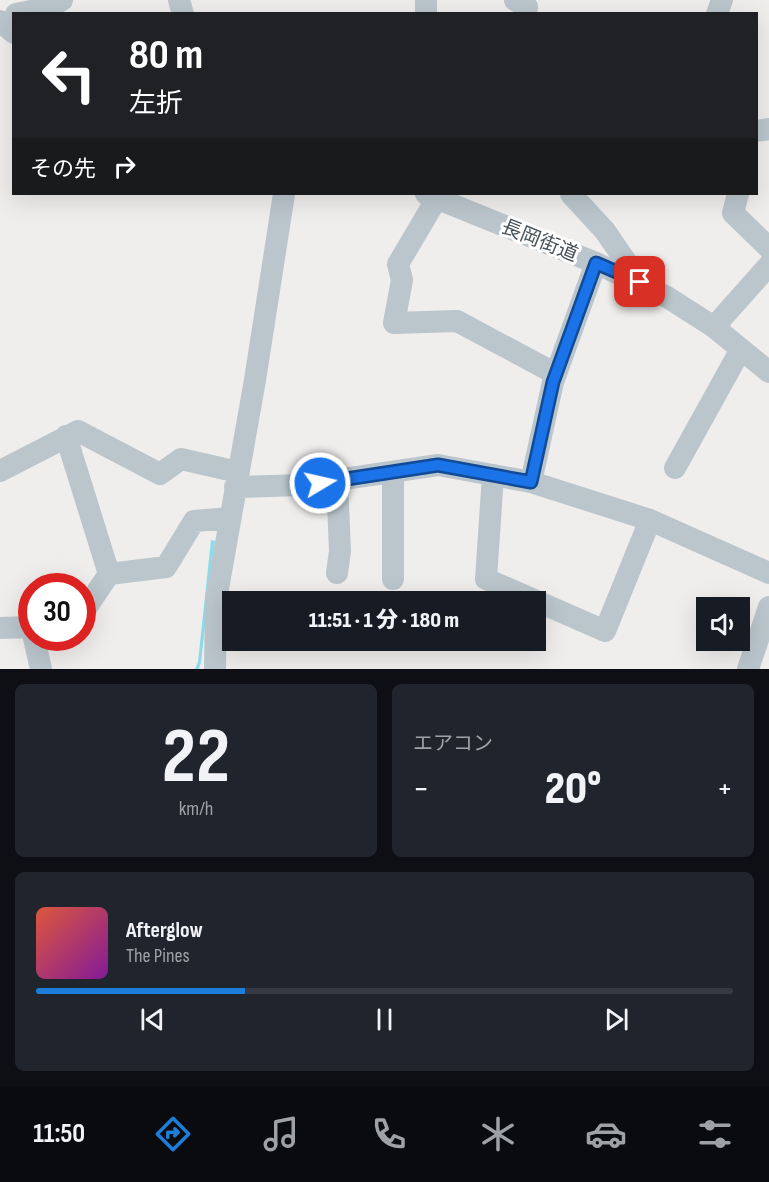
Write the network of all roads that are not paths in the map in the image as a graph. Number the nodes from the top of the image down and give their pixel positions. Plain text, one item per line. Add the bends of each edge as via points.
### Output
1 (62, 0) edge
2 (514, 0) edge
3 (25, 12) edge
4 (526, 12) edge
5 (0, 21) edge
6 (12, 31) edge
7 (284, 195) edge
8 (572, 195) edge
9 (738, 195) edge
10 (432, 196) edge
11 (769, 248) edge
12 (596, 263) junction
13 (769, 265) edge
14 (640, 282) junction
15 (714, 327) junction
16 (741, 349) junction
17 (769, 372) edge
18 (556, 374) junction
19 (66, 436) junction
20 (675, 468) dead end
21 (0, 471) edge
22 (393, 472) junction
23 (493, 475) junction
24 (237, 479) junction
25 (337, 480) junction
26 (531, 482) junction
27 (230, 518) junction
28 (650, 520) junction
29 (338, 573) dead end
30 (769, 573) edge
31 (110, 574) junction
32 (393, 579) dead end
33 (96, 594) edge
34 (769, 607) edge
35 (18, 627) edge
36 (0, 628) edge
37 (37, 651) edge
38 (41, 669) edge
39 (215, 669) edge
40 (748, 669) edge

1 - 3 street via 51,7
2 - 4 street via 527,7
5 - 6 street
7 - 24 street
8 - 14 street via 605,231
9 - 11 street via 733,213
10 - 12 street, 長岡街道
10 - 18 street via 398,264 402,280 394,323 457,321
12 - 14 street, 長岡街道
12 - 18 street
13 - 15 street
14 - 15 street, 長岡街道
15 - 16 street, 長岡街道
16 - 17 street, 長岡街道
16 - 20 street
18 - 26 street
19 - 21 street
19 - 24 street via 78,431 160,474 181,459
19 - 31 street
22 - 23 street via 438,465
22 - 25 street
22 - 32 street
23 - 26 street
23 - 28 street via 486,579 605,631
24 - 25 street via 303,486
24 - 27 street
25 - 29 street
26 - 28 street
27 - 31 street via 194,521 166,567
27 - 39 street via 216,600
28 - 30 street
31 - 33 street
34 - 40 street
35 - 36 street
37 - 38 street

